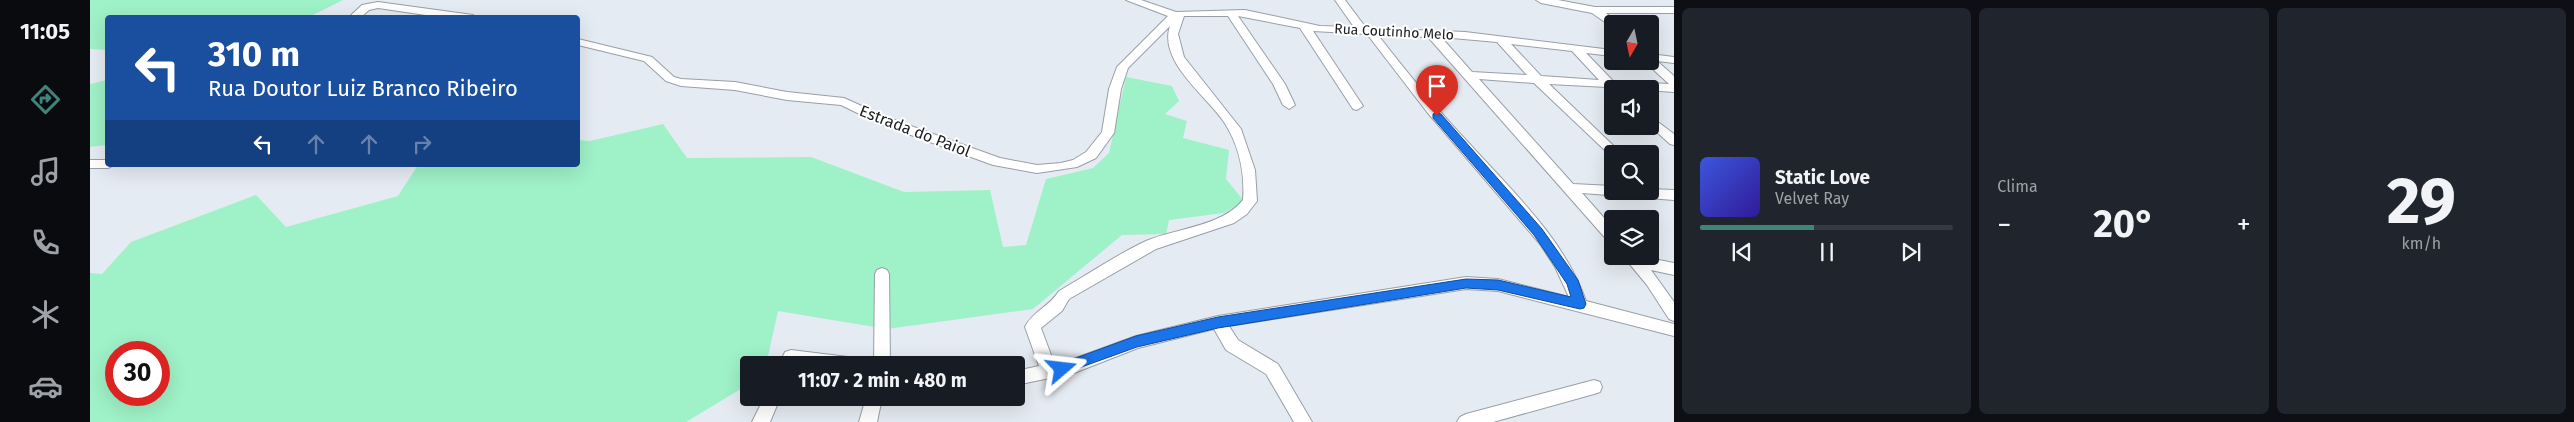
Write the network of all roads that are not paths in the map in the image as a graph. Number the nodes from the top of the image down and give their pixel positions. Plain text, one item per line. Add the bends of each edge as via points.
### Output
1 (1132, 0) edge
2 (1340, 0) edge
3 (1541, 0) edge
4 (360, 9) edge
5 (1595, 10) junction
6 (1674, 10) edge
7 (1230, 12) junction
8 (452, 15) edge
9 (1176, 15) junction
10 (1604, 17) edge
11 (1306, 27) junction
12 (1366, 30) junction
13 (1432, 33) junction
14 (1500, 39) junction
15 (580, 42) edge
16 (1575, 48) junction
17 (1604, 52) edge
18 (1659, 59) edge
19 (1674, 60) edge
20 (1659, 68) edge
21 (1468, 75) junction
22 (1537, 79) junction
23 (1606, 80) edge
24 (1674, 82) edge
25 (1604, 85) edge
26 (1659, 88) edge
27 (1674, 88) edge
28 (1288, 105) dead end
29 (1357, 106) dead end
30 (1659, 128) edge
31 (1674, 141) edge
32 (1607, 145) edge
33 (90, 164) edge
34 (105, 164) edge
35 (1571, 188) junction
36 (1604, 190) edge
37 (1659, 191) edge
38 (1674, 195) edge
39 (1604, 227) edge
40 (1637, 265) edge
41 (882, 274) dead end
42 (1580, 304) junction
43 (1674, 315) edge
44 (1218, 322) junction
45 (1674, 330) edge
46 (882, 356) edge
47 (1049, 372) junction
48 (1025, 376) edge
49 (1594, 387) dead end
50 (768, 406) edge
51 (872, 406) edge
52 (761, 422) edge
53 (868, 422) edge
54 (1303, 422) edge
55 (1466, 422) edge

1 - 9 street
2 - 12 street
3 - 5 street
4 - 8 street via 390,6
5 - 6 street
5 - 10 street
7 - 9 street, Rua Coutinho Melo
7 - 11 street, Rua Coutinho Melo via 1266,16
7 - 28 street via 1279,84
9 - 15 street, Estrada do Paiol via 1123,67 1115,89 1108,133 1100,144 1077,163 1061,168 1037,169 998,162 882,120 844,102 735,86 681,82 670,78 648,59
9 - 47 street via 1178,19 1172,33 1182,61 1198,86 1228,118 1245,156 1250,174 1248,206 1216,225 1169,238 1132,255 1064,295 1057,307 1034,324 1035,336
11 - 12 street, Rua Coutinho Melo
11 - 29 street
12 - 13 street, Rua Coutinho Melo
12 - 42 street via 1538,232 1573,283
13 - 14 street, Rua Coutinho Melo
13 - 21 street
14 - 16 street, Rua Coutinho Melo
14 - 22 street
16 - 17 street, Rua Coutinho Melo
16 - 23 street
18 - 19 street
20 - 24 street
21 - 22 street
21 - 35 street
22 - 25 street
22 - 32 street
26 - 27 street
30 - 31 street
33 - 34 street
35 - 36 street
35 - 39 street
37 - 38 street
40 - 43 street
41 - 46 street
42 - 44 street via 1498,285 1466,283
42 - 45 street
44 - 47 street via 1136,342
44 - 54 street via 1232,345 1272,369
47 - 48 street
49 - 55 street
50 - 52 street
51 - 53 street

